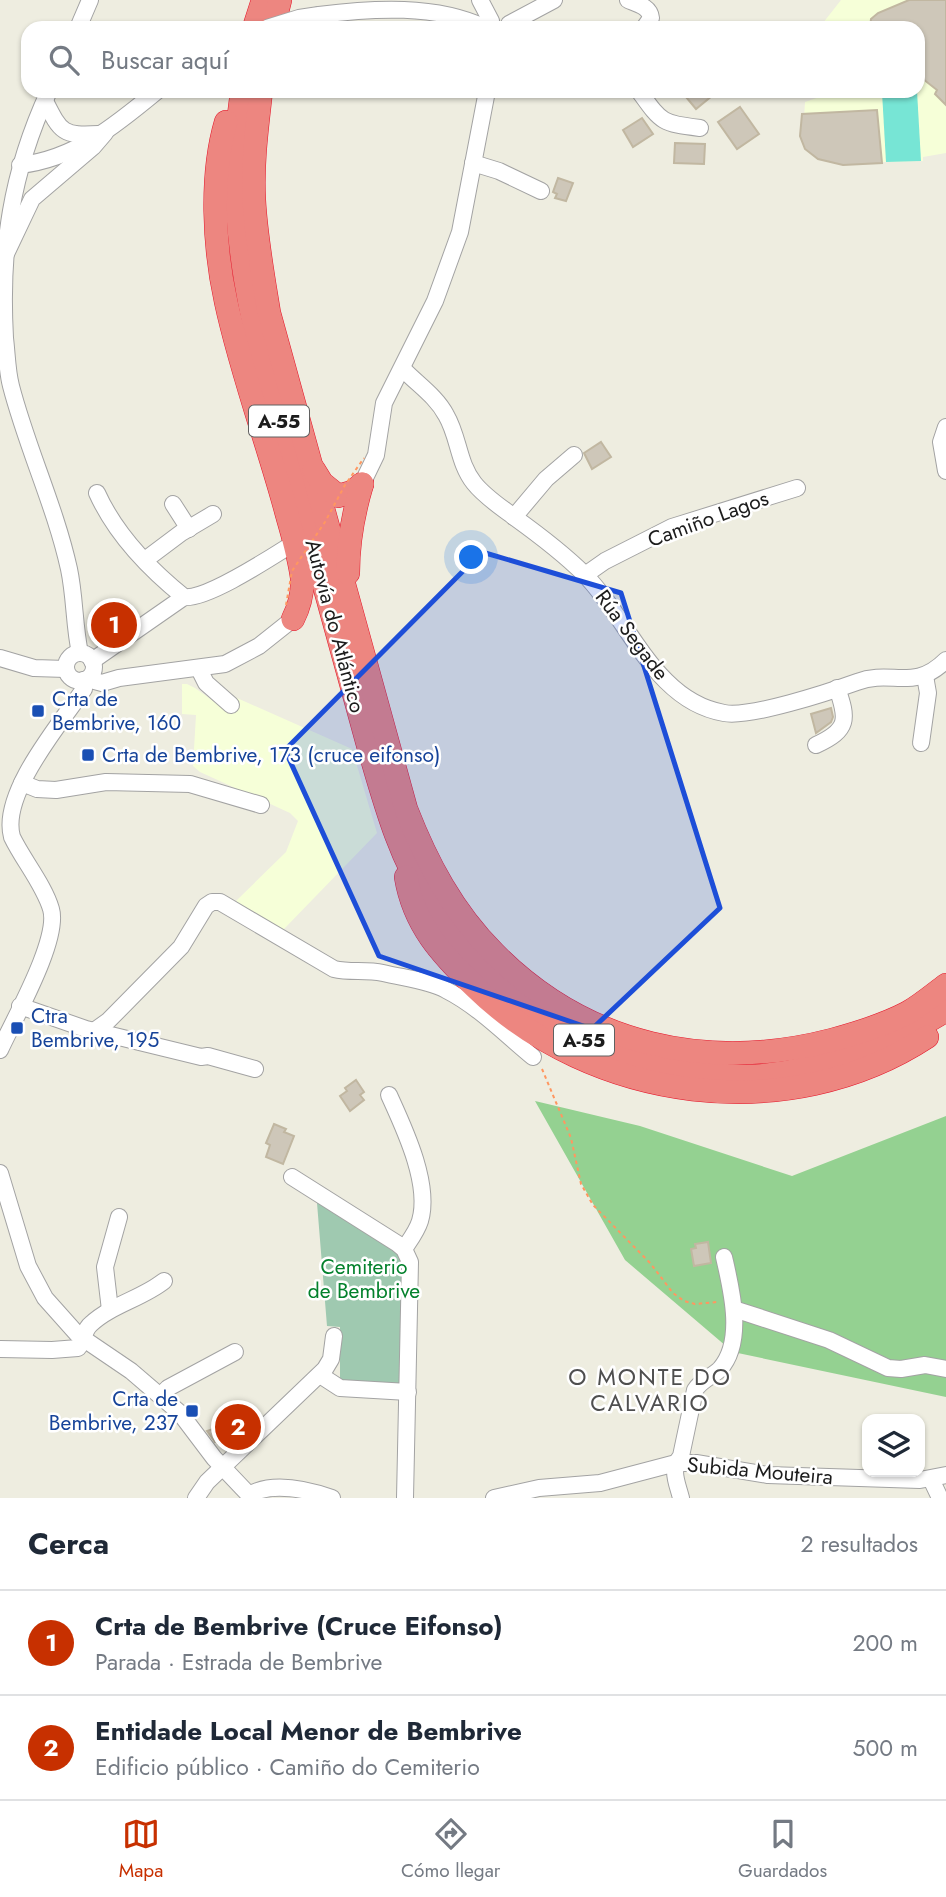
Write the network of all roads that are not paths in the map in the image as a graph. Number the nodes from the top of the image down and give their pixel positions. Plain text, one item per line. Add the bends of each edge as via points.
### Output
1 (90, 0) edge
2 (263, 0) edge
3 (280, 0) edge
4 (480, 0) edge
5 (554, 0) edge
6 (628, 0) edge
7 (81, 21) edge
8 (256, 21) edge
9 (275, 21) edge
10 (289, 21) edge
11 (473, 21) edge
12 (486, 21) edge
13 (518, 21) edge
14 (649, 21) edge
15 (46, 98) edge
16 (48, 98) edge
17 (148, 98) edge
18 (236, 98) edge
19 (240, 98) edge
20 (260, 98) edge
21 (486, 98) edge
22 (644, 98) edge
23 (700, 128) dead end
24 (105, 133) junction
25 (473, 163) junction
26 (20, 165) junction
27 (56, 177) junction
28 (541, 191) dead end
29 (0, 267) edge
30 (403, 369) junction
31 (946, 428) edge
32 (574, 455) dead end
33 (310, 465) junction
34 (946, 471) edge
35 (362, 484) junction
36 (797, 488) dead end
37 (97, 493) dead end
38 (173, 504) dead end
39 (213, 514) dead end
40 (514, 517) junction
41 (189, 529) junction
42 (294, 543) junction
43 (145, 560) junction
44 (585, 575) junction
45 (184, 597) junction
46 (348, 604) junction
47 (290, 612) joint
48 (0, 659) edge
49 (946, 660) edge
50 (82, 669) junction
51 (198, 669) junction
52 (925, 676) junction
53 (837, 688) junction
54 (231, 705) dead end
55 (921, 743) dead end
56 (816, 745) dead end
57 (22, 783) junction
58 (261, 806) dead end
59 (401, 846) junction
60 (946, 985) edge
61 (20, 1006) junction
62 (946, 1010) edge
63 (946, 1025) edge
64 (94, 1031) junction
65 (0, 1050) edge
66 (533, 1057) road end
67 (255, 1069) dead end
68 (389, 1095) dead end
69 (0, 1173) edge
70 (292, 1177) dead end
71 (119, 1217) dead end
72 (404, 1249) junction
73 (724, 1256) dead end
74 (164, 1281) dead end
75 (734, 1308) junction
76 (110, 1310) junction
77 (334, 1336) dead end
78 (84, 1339) junction
79 (0, 1349) edge
80 (235, 1352) dead end
81 (946, 1368) edge
82 (320, 1375) junction
83 (408, 1392) junction
84 (161, 1395) junction
85 (676, 1463) junction
86 (222, 1467) junction
87 (938, 1477) edge
88 (251, 1496) edge
89 (196, 1498) edge
90 (332, 1498) edge
91 (405, 1498) edge
92 (495, 1498) edge
93 (681, 1498) edge
94 (940, 1498) edge

1 - 7 street
2 - 8 highway
3 - 9 highway
4 - 12 street
5 - 13 street
6 - 14 street via 651,13
10 - 11 street, bridge via 353,10 423,12
15 - 26 street
16 - 24 street via 61,131
17 - 24 street
18 - 42 highway via 220,154 220,271
19 - 59 highway, Autovía do Atlántico / A-55 via 236,193 251,317 368,745
20 - 33 highway, Autovía do Atlántico / A-55 via 254,198 258,244 269,313
21 - 25 street
22 - 23 street via 665,122
24 - 26 street via 52,159
24 - 27 street
25 - 28 street
25 - 30 street via 449,267
26 - 27 street via 34,178
26 - 29 street via 8,204
27 - 29 street via 32,199
29 - 50 street via 10,385 69,570
30 - 35 street via 384,403 376,454
30 - 40 street, Rúa Segade via 447,416 459,456 475,484
31 - 34 street via 941,442
32 - 40 street
33 - 35 highway via 338,496
33 - 46 highway, Autovía do Atlántico / A-55
35 - 46 highway via 348,547
36 - 44 street, Camiño Lagos via 672,527
37 - 43 street via 112,523
38 - 41 street
39 - 41 street
40 - 44 street, Rúa Segade
41 - 43 street
42 - 45 street via 246,572
42 - 47 highway via 302,579 301,603
43 - 45 street
44 - 53 street, Rúa Segade via 661,676 705,708 740,714
45 - 50 street
46 - 60 highway, Autovía do Atlántico / A-55 via 400,789 432,870 452,903 494,953 563,1007 597,1025 676,1050 758,1054 860,1032 909,1012
47 - 51 street via 248,653
48 - 50 street via 34,668
49 - 52 street
50 - 51 street via 119,678
50 - 57 street via 69,709
51 - 54 street via 206,683
52 - 53 street, Rúa Segade via 866,678
52 - 55 street via 928,693
53 - 56 street via 846,712 844,723 839,732
57 - 58 street via 56,790 106,782 190,784
57 - 61 street via 12,804 9,828 47,898 53,920 48,945
59 - 62 highway, Autovía do Atlántico / A-55 via 442,921 497,982 554,1026 635,1059 673,1069 756,1076 867,1050 916,1030
59 - 63 highway via 418,918 450,962 492,1004 580,1059 644,1081 691,1090 790,1090 876,1065
61 - 64 street
61 - 65 street
64 - 66 street via 181,947 206,906 220,902 334,969 383,973 444,989
64 - 67 street
68 - 72 street via 416,1161 422,1201 421,1219
69 - 78 street via 33,1278 60,1316
70 - 72 street
71 - 76 street via 105,1266
72 - 83 street via 410,1262
73 - 75 street
74 - 76 street
75 - 81 street via 829,1340 888,1367
75 - 85 street via 727,1359 695,1390
76 - 78 street via 88,1326
77 - 82 street via 331,1359
78 - 79 street via 74,1350
78 - 84 street
80 - 84 street
82 - 83 street via 340,1388
82 - 86 street
83 - 91 street
84 - 86 street
85 - 87 street, Subida Mouteira via 768,1475
85 - 92 street, Subida Mouteira via 600,1483
85 - 93 street
86 - 88 street
86 - 89 street
87 - 94 street
88 - 90 street via 274,1488

